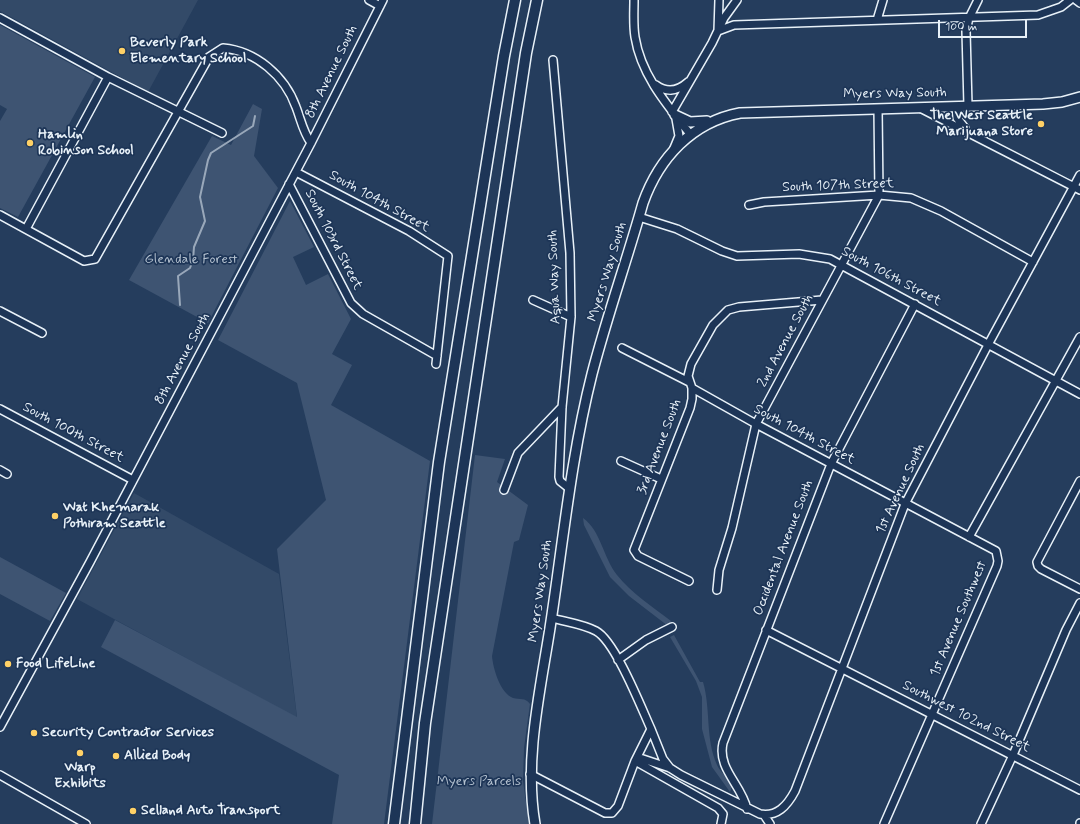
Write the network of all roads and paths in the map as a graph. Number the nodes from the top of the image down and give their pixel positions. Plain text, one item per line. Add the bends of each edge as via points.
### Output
1 (369, 0) edge
2 (515, 0) edge
3 (537, 0) edge
4 (634, 0) edge
5 (719, 0) edge
6 (737, 0) edge
7 (883, 0) edge
8 (978, 0) edge
9 (1070, 0) edge
10 (1076, 0) edge
11 (381, 3) edge
12 (1080, 3) edge
13 (0, 18) edge
14 (969, 18) junction
15 (877, 20) junction
16 (718, 31) junction
17 (552, 60) dead end
18 (108, 77) junction
19 (692, 78) junction
20 (652, 82) junction
21 (1080, 97) edge
22 (956, 106) junction
23 (968, 106) junction
24 (920, 108) junction
25 (878, 109) junction
26 (177, 111) junction
27 (674, 114) junction
28 (714, 120) junction
29 (222, 133) dead end
30 (690, 134) junction
31 (977, 136) junction
32 (311, 143) junction
33 (670, 154) junction
34 (296, 172) junction
35 (1080, 175) edge
36 (289, 184) junction
37 (1077, 189) edge
38 (879, 195) junction
39 (749, 205) dead end
40 (0, 215) edge
41 (639, 217) junction
42 (26, 229) junction
43 (1033, 262) junction
44 (841, 264) junction
45 (533, 300) dead end
46 (822, 300) junction
47 (916, 304) junction
48 (0, 311) edge
49 (571, 318) junction
50 (42, 333) dead end
51 (1080, 337) edge
52 (988, 343) junction
53 (622, 348) dead end
54 (437, 356) junction
55 (436, 364) dead end
56 (1056, 381) junction
57 (691, 385) junction
58 (1080, 394) edge
59 (562, 407) junction
60 (0, 409) edge
61 (756, 424) junction
62 (621, 461) dead end
63 (831, 464) junction
64 (0, 470) edge
65 (7, 474) dead end
66 (661, 479) junction
67 (133, 480) junction
68 (1080, 481) edge
69 (570, 489) junction
70 (504, 490) dead end
71 (905, 504) junction
72 (970, 537) junction
73 (998, 556) joint
74 (689, 582) dead end
75 (1080, 589) edge
76 (718, 590) dead end
77 (1080, 602) edge
78 (552, 618) junction
79 (672, 627) dead end
80 (766, 630) junction
81 (618, 660) junction
82 (841, 668) junction
83 (933, 715) junction
84 (0, 727) edge
85 (651, 729) junction
86 (1013, 755) junction
87 (636, 759) junction
88 (670, 768) junction
89 (530, 774) junction
90 (0, 775) edge
91 (1080, 790) edge
92 (747, 809) junction
93 (764, 815) junction
94 (86, 824) edge
95 (394, 824) edge
96 (415, 824) edge
97 (534, 824) edge
98 (721, 824) edge
99 (770, 824) edge
100 (884, 824) edge
101 (981, 824) edge

1 - 11 street
2 - 95 highway via 439,462
3 - 96 highway via 526,53 425,723
4 - 20 street via 637,44
5 - 16 street
6 - 16 street
7 - 15 street
8 - 14 street
9 - 14 street via 1061,7 1038,15
10 - 12 street
11 - 32 street, 8th Avenue South
13 - 18 street
14 - 15 street
14 - 23 street via 966,31
15 - 16 street via 734,25
16 - 19 street
17 - 49 street, Aqua Way South via 570,253
18 - 26 street
18 - 42 street
19 - 20 street via 673,90 661,89
19 - 27 street
20 - 27 street
21 - 23 main road, Myers Way South via 1053,103
22 - 23 main road, Myers Way South
22 - 24 main road, Myers Way South
22 - 31 street via 959,122
24 - 25 main road, Myers Way South
24 - 31 street
25 - 28 main road, Myers Way South via 753,112 732,114
25 - 38 street, 2nd Avenue South
26 - 29 street
26 - 32 street via 209,57 223,48 245,53 276,74 296,105
26 - 42 street via 95,259 84,260
27 - 28 main road via 690,122
27 - 30 street
27 - 33 street via 679,136
28 - 30 main road, Myers Way South
30 - 33 main road, Myers Way South
31 - 37 street
32 - 34 street, 8th Avenue South
33 - 41 main road, Myers Way South via 651,183
34 - 36 street, 8th Avenue South
34 - 54 street, South 104th Street via 409,232 448,256
35 - 37 street, 1st Avenue South
36 - 54 street, South 103rd Street via 351,303 362,314
36 - 67 street, 8th Avenue South
37 - 43 street, 1st Avenue South
38 - 39 street, South 107th Street
38 - 43 street, South 107th Street via 911,198 941,210
38 - 44 street, 2nd Avenue South
40 - 42 street
41 - 44 street, South 106th Street via 677,229 728,254 746,257 799,254 817,256
41 - 69 main road, Myers Way South via 592,374
43 - 52 street, 1st Avenue South
44 - 46 street, 2nd Avenue South
44 - 47 street, South 106th Street
45 - 49 street
46 - 57 street, 3rd Avenue South via 728,310 712,325 691,364
46 - 61 street, 2nd Avenue South
47 - 52 street, South 106th Street
47 - 63 street, Occidental Avenue South
48 - 50 street
49 - 59 street, Aqua Way South
51 - 56 street
52 - 56 street, South 106th Street
52 - 71 street, 1st Avenue South
53 - 57 street, South 104th Street
54 - 55 street
56 - 58 street, South 106th Street
56 - 72 street
57 - 61 street, South 104th Street
57 - 66 street, 3rd Avenue South via 690,408
59 - 69 street, Aqua Way South via 559,477
59 - 70 street via 521,449 512,465
60 - 67 street, South 100th Street
61 - 63 street, South 104th Street
61 - 76 street, 2nd Avenue South via 732,528 719,570
62 - 66 street
63 - 71 street, South 104th Street
63 - 80 street, Occidental Avenue South
64 - 65 street
66 - 74 street, 3rd Avenue South via 634,548 635,553
67 - 84 street, 8th Avenue South
68 - 75 street via 1037,562 1038,566
69 - 78 main road, Myers Way South
71 - 72 street, South 104th Street
71 - 82 street, 1st Avenue South
72 - 73 street, South 104th Street via 993,549
73 - 83 street, 1st Avenue Southwest via 997,566
77 - 86 street
78 - 81 street via 596,631 604,637
78 - 89 main road, Myers Way South
79 - 81 street via 646,640
80 - 82 street, Southwest 102nd Street
80 - 92 street, Occidental Avenue South via 722,750 725,766
81 - 85 street
82 - 83 street, Southwest 102nd Street
82 - 93 street, 1st Avenue South via 792,796 780,811
83 - 86 street, Southwest 102nd Street
83 - 100 street, 1st Avenue Southwest
85 - 87 street
85 - 88 street via 663,759
86 - 91 street, Southwest 102nd Street
86 - 101 street
87 - 88 street
87 - 89 street via 618,806 612,813 605,813
87 - 98 street via 722,811
88 - 92 street
89 - 97 main road, Myers Way South
90 - 94 street
92 - 93 street
93 - 99 street

